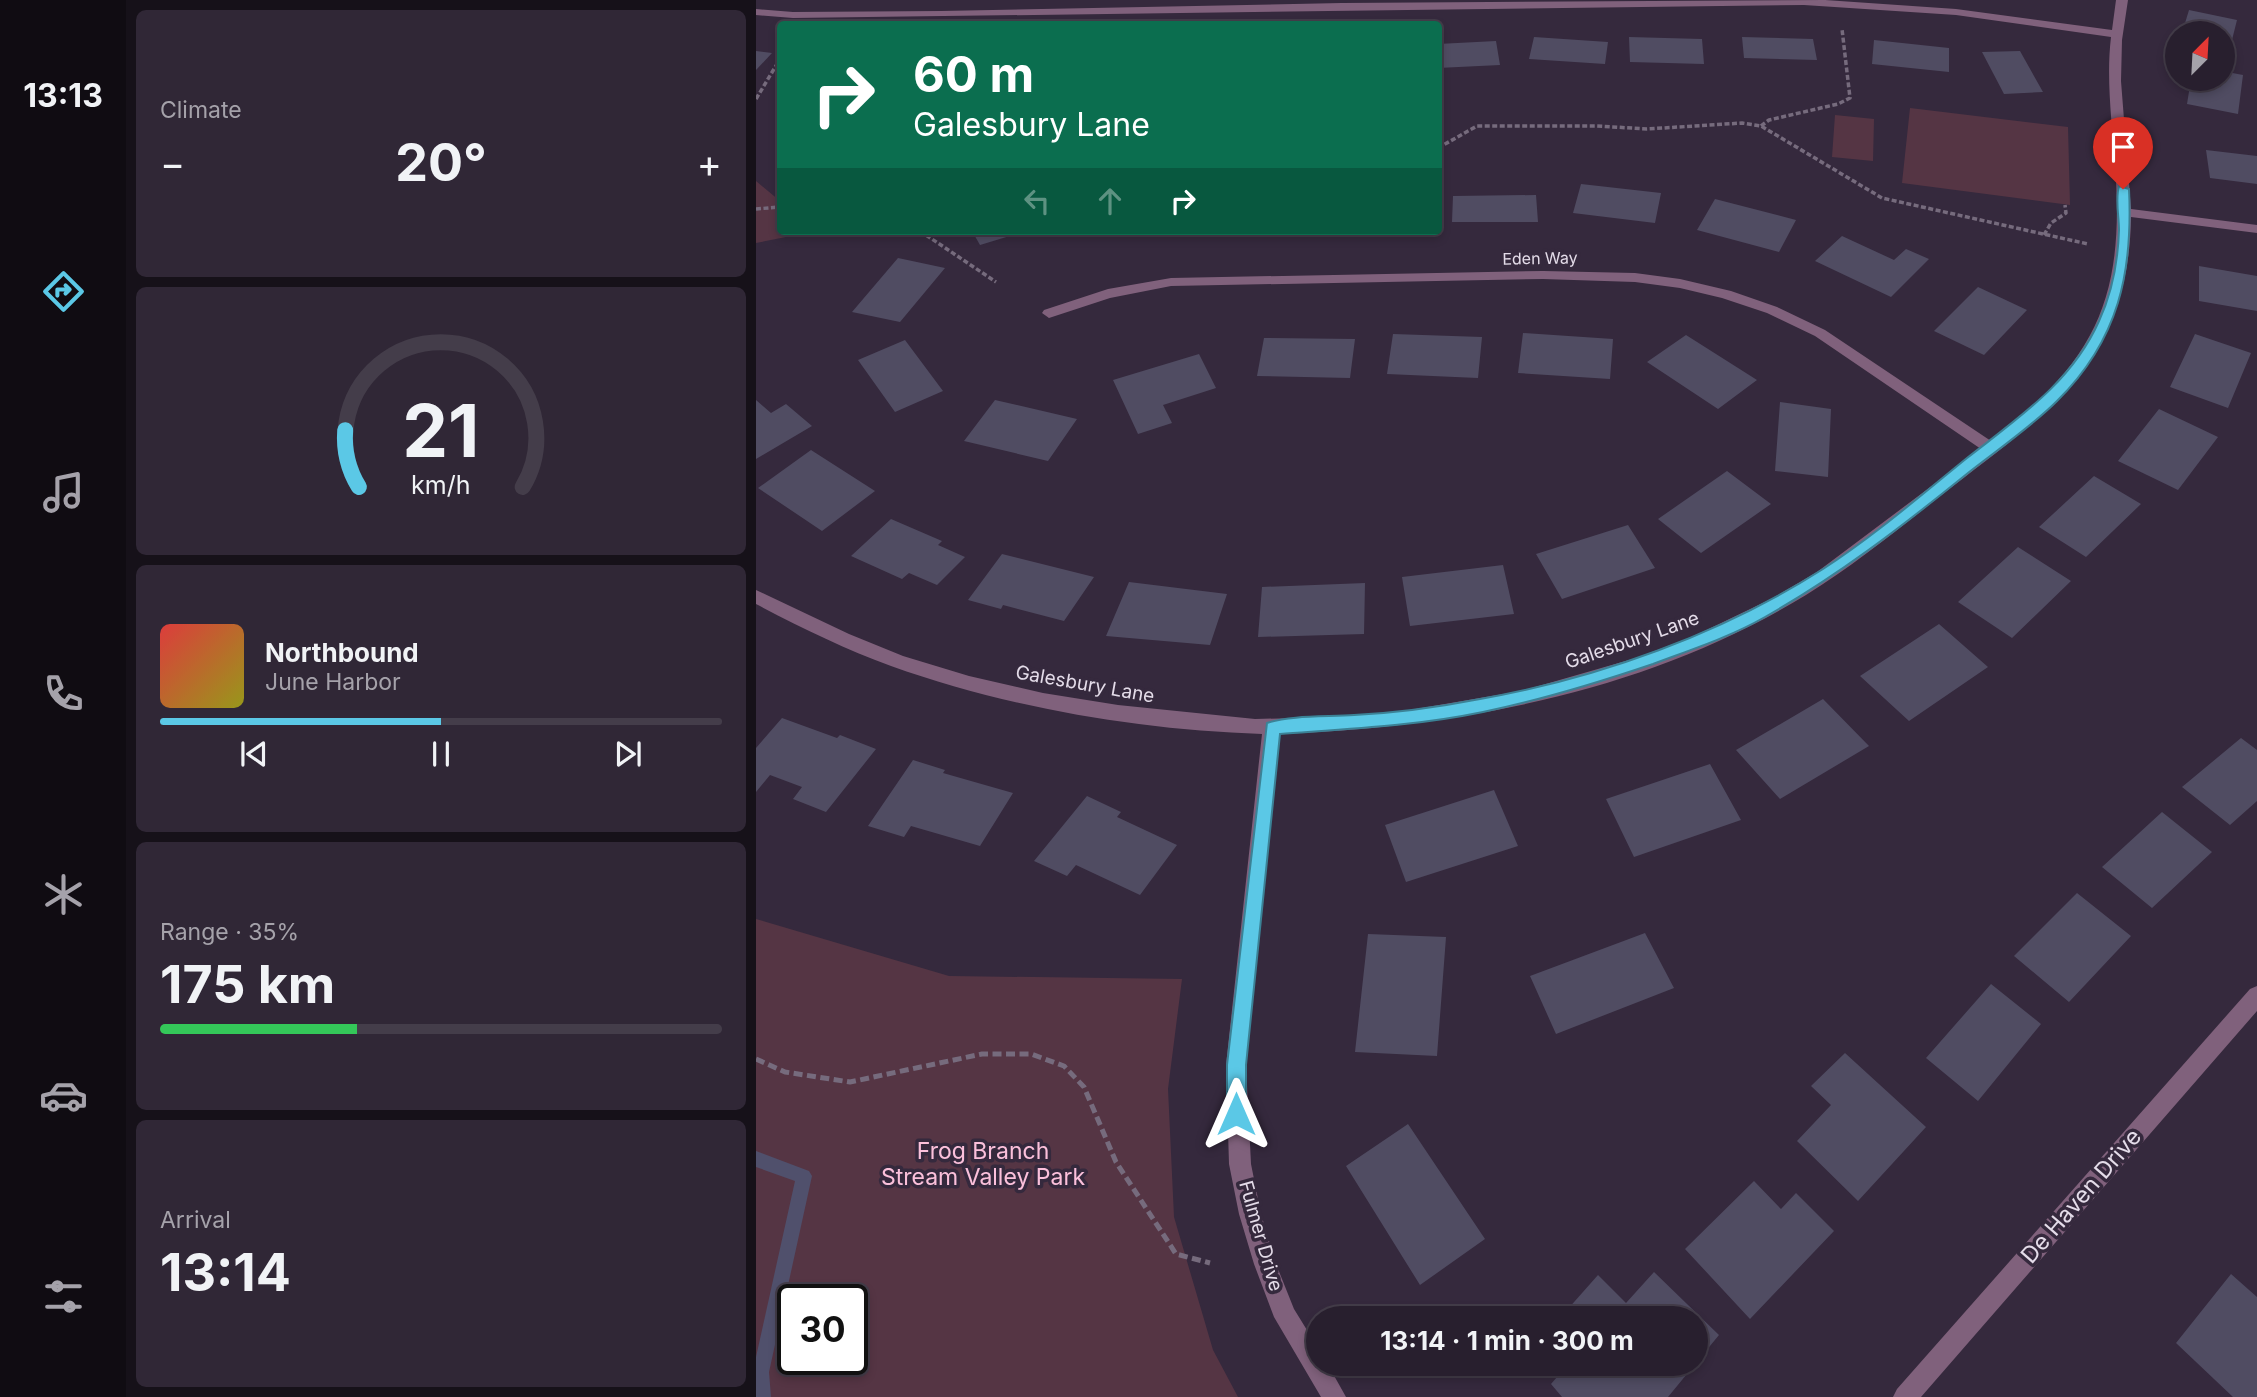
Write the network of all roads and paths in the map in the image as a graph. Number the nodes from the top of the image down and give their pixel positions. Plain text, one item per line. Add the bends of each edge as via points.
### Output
1 (2122, 0) edge
2 (1649, 1) edge
3 (1296, 4) edge
4 (756, 12) edge
5 (1841, 17) dead end
6 (2115, 34) junction
7 (777, 64) edge
8 (756, 99) edge
9 (1761, 126) junction
10 (1442, 146) edge
11 (2065, 205) dead end
12 (777, 207) edge
13 (756, 209) edge
14 (2125, 212) junction
15 (2257, 229) edge
16 (926, 235) edge
17 (2044, 235) junction
18 (2088, 244) dead end
19 (996, 282) dead end
20 (1049, 313) dead end
21 (1990, 447) junction
22 (756, 596) edge
23 (1272, 727) junction
24 (2257, 996) edge
25 (756, 1059) edge
26 (1210, 1263) dead end
27 (1334, 1397) edge
28 (1905, 1397) edge

1 - 6 street, Galesbury Lane
2 - 3 street
2 - 6 street via 1870,6 2043,22
3 - 4 street via 928,14
5 - 9 path via 1850,98
6 - 14 street, Galesbury Lane
7 - 8 path
9 - 10 path via 1478,126
9 - 17 path via 1882,198
11 - 17 path via 2066,213 2051,223
12 - 13 path
14 - 15 street
14 - 21 street, Galesbury Lane via 2118,285 2091,349 2052,398
16 - 19 path
17 - 18 path
20 - 21 street, Eden Way via 1087,298 1171,282 1591,274 1662,279 1729,293 1790,317
21 - 23 street, Galesbury Lane via 1829,572 1756,615 1673,652 1580,682 1481,706 1377,720
22 - 23 street, Galesbury Lane via 835,636 967,683 1041,701 1158,718
23 - 27 street, Fulmer Drive via 1236,1065 1240,1164 1269,1275 1286,1317
24 - 28 street, De Haven Drive
25 - 26 path via 785,1072 850,1082 982,1054 1031,1054 1064,1066 1084,1087 1116,1162 1176,1254

